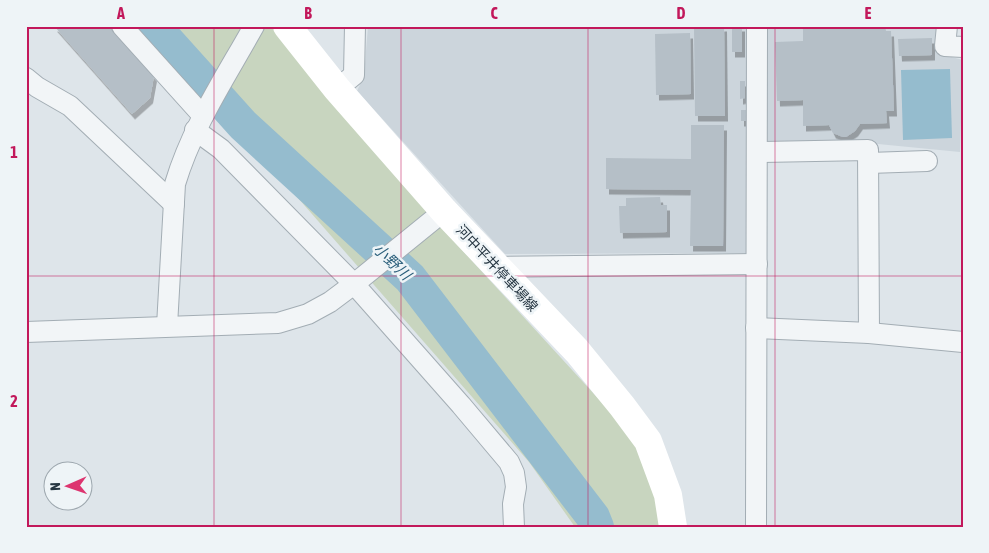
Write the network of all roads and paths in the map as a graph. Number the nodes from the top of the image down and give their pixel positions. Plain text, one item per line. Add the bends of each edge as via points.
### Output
1 (122, 26) edge
2 (254, 26) edge
3 (287, 26) edge
4 (355, 26) edge
5 (757, 26) edge
6 (946, 26) edge
7 (963, 47) edge
8 (26, 78) edge
9 (337, 89) junction
10 (202, 119) junction
11 (757, 152) junction
12 (927, 161) dead end
13 (869, 163) junction
14 (174, 204) junction
15 (438, 216) junction
16 (757, 264) junction
17 (497, 267) junction
18 (357, 282) junction
19 (167, 326) junction
20 (756, 328) junction
21 (26, 332) edge
22 (868, 333) junction
23 (963, 342) edge
24 (514, 527) edge
25 (673, 527) edge
26 (756, 527) edge

1 - 10 street
2 - 10 street
3 - 9 main road, 河中平井停車場線
4 - 9 street via 354,75
5 - 11 street
6 - 7 street via 945,46
8 - 14 street via 37,88 70,106
9 - 15 main road, 河中平井停車場線
10 - 14 street via 181,164
10 - 18 street via 222,149
11 - 13 street via 868,150
11 - 16 street
12 - 13 street
13 - 22 street
14 - 19 street
15 - 17 main road, 河中平井停車場線
15 - 18 street
16 - 17 street
16 - 20 street
17 - 25 main road, 河中平井停車場線 via 576,352 648,441 668,495
18 - 19 street via 308,314 278,323
18 - 24 street via 509,462 516,487
19 - 21 street
20 - 22 street
20 - 26 street
22 - 23 street

